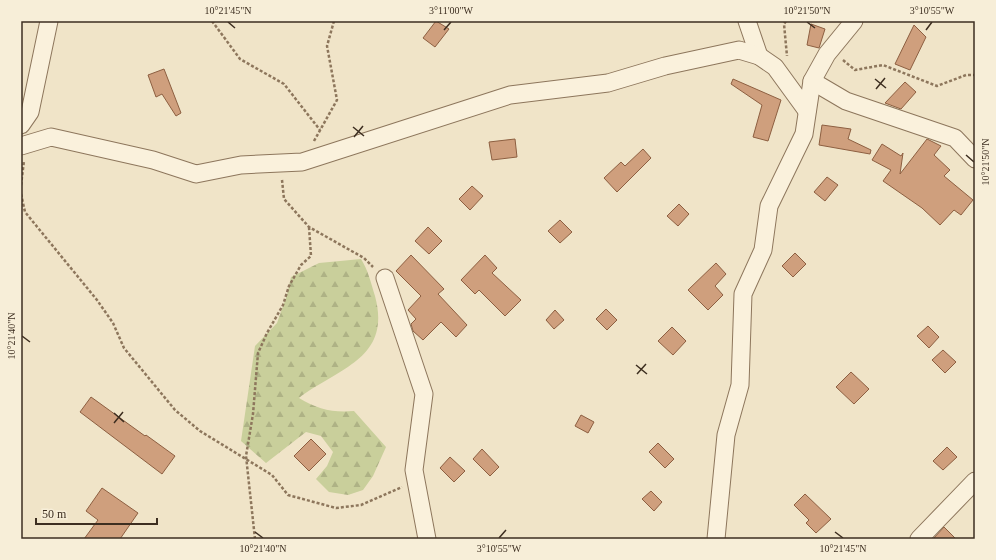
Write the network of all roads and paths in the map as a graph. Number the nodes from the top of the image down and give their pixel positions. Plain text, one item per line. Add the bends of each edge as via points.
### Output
1 (49, 21) edge
2 (212, 21) edge
3 (334, 21) edge
4 (747, 21) edge
5 (854, 21) edge
6 (827, 54) junction
7 (759, 56) junction
8 (975, 75) edge
9 (812, 81) junction
10 (807, 111) junction
11 (21, 125) edge
12 (320, 130) junction
13 (24, 145) edge
14 (975, 159) edge
15 (302, 162) junction
16 (280, 163) junction
17 (21, 185) edge
18 (21, 194) edge
19 (309, 227) junction
20 (385, 278) joint
21 (246, 459) junction
22 (416, 481) junction
23 (975, 481) edge
24 (255, 539) edge
25 (427, 539) edge
26 (716, 539) edge
27 (919, 539) edge

1 - 11 street via 30,112
2 - 12 path via 240,59 284,84
3 - 12 path via 327,46 337,100
4 - 7 street
5 - 6 street
6 - 8 path via 840,58 854,70 883,65 937,86 966,75
6 - 9 street
7 - 10 street via 774,67
7 - 15 street via 739,50 665,66 608,83 510,95
9 - 10 street
9 - 14 street via 846,101 954,138
10 - 26 street via 804,134 770,206 762,250 743,294 740,385 726,435
12 - 15 path
13 - 16 street via 51,137 153,160 196,174 241,165
13 - 17 path
15 - 16 street
16 - 19 path via 284,199
18 - 21 path via 25,212 97,300 113,323 124,348 175,410 200,432
19 - 20 path via 364,258
19 - 21 path via 311,256 301,265 289,286 283,305 258,353
20 - 22 street via 424,394 414,470
21 - 22 path via 272,475 288,495 336,508 361,505
21 - 24 path
22 - 25 street
23 - 27 street

